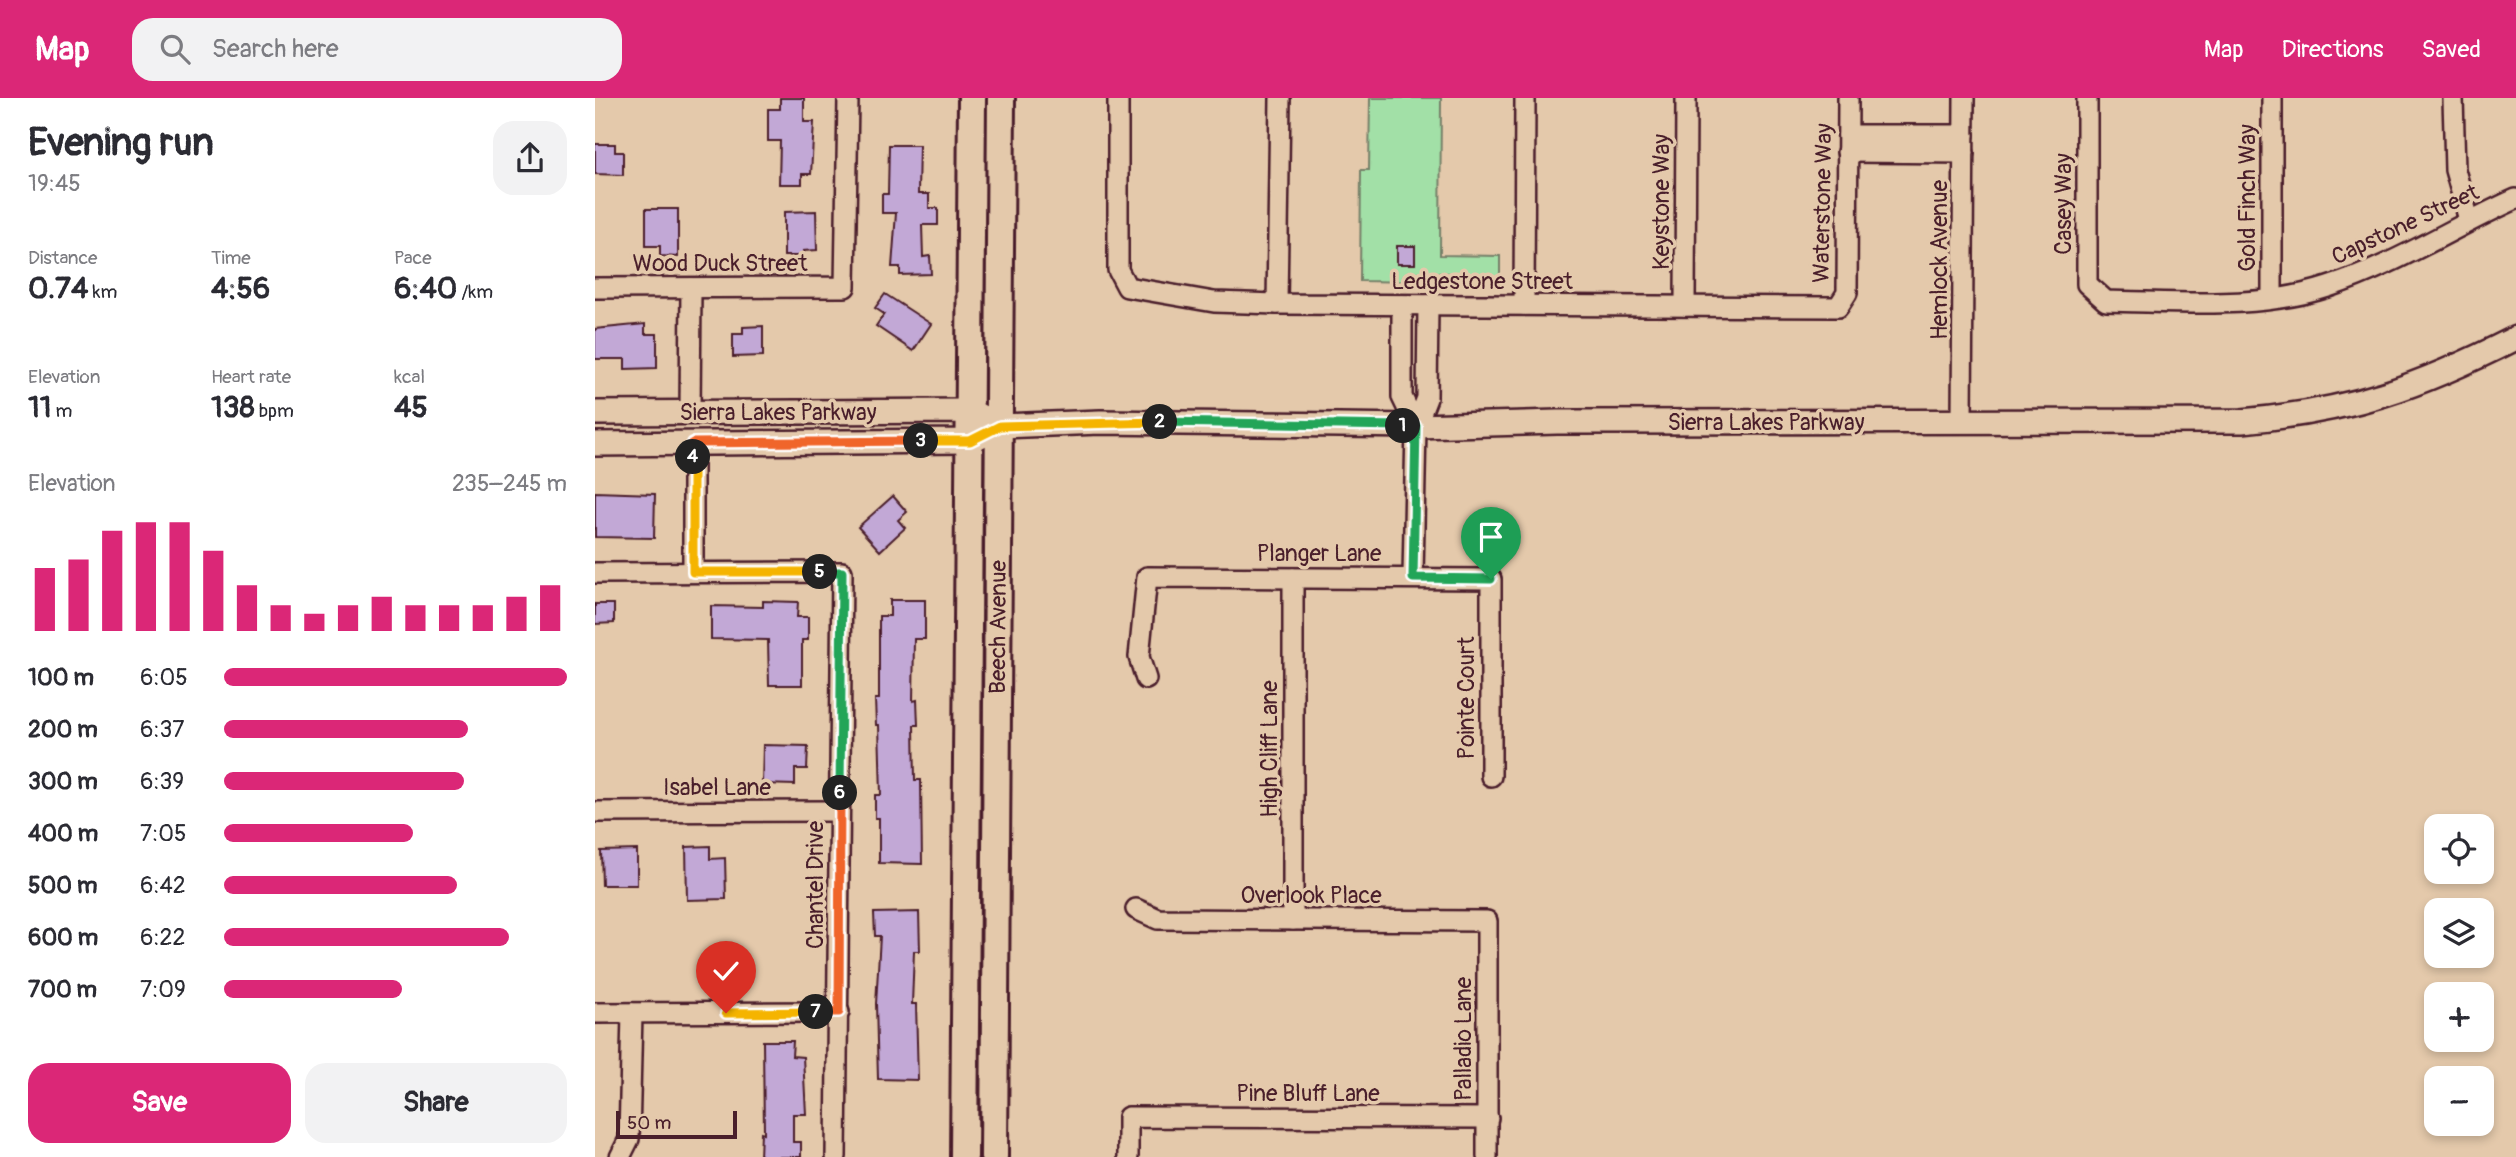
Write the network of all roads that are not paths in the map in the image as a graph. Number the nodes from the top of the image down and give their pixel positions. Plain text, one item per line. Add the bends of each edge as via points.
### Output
1 (848, 98) edge
2 (972, 98) edge
3 (1001, 98) edge
4 (1118, 98) edge
5 (1280, 98) edge
6 (1525, 98) edge
7 (1686, 98) edge
8 (1848, 98) edge
9 (1964, 98) edge
10 (2087, 98) edge
11 (2272, 98) edge
12 (2453, 98) edge
13 (1847, 144) junction
14 (1964, 144) junction
15 (2516, 199) edge
16 (2469, 220) junction
17 (595, 288) edge
18 (691, 288) junction
19 (2272, 298) junction
20 (2106, 301) joint
21 (1277, 304) junction
22 (1402, 305) junction
23 (1427, 305) junction
24 (1524, 305) junction
25 (1685, 306) junction
26 (1837, 307) joint
27 (2516, 338) edge
28 (970, 411) junction
29 (690, 412) junction
30 (595, 413) edge
31 (1962, 422) junction
32 (1000, 426) junction
33 (1416, 426) junction
34 (970, 441) junction
35 (693, 443) junction
36 (595, 444) edge
37 (693, 572) junction
38 (595, 573) edge
39 (1293, 578) junction
40 (1413, 578) junction
41 (1491, 579) joint
42 (1146, 679) dead end
43 (1491, 776) dead end
44 (839, 811) junction
45 (595, 812) edge
46 (1136, 909) dead end
47 (1293, 920) junction
48 (1487, 921) joint
49 (839, 1012) junction
50 (595, 1013) edge
51 (632, 1013) junction
52 (1487, 1118) junction
53 (620, 1157) edge
54 (836, 1157) edge
55 (964, 1157) edge
56 (994, 1157) edge
57 (1128, 1157) edge
58 (1487, 1157) edge

1 - 18 street, Wood Duck Street via 845,287
2 - 28 main road, Beech Avenue
3 - 32 main road, Beech Avenue
4 - 21 street, Ledgestone Street via 1118,270 1127,287 1214,302
5 - 21 street
6 - 24 street
7 - 25 street, Keystone Way
8 - 13 street, Waterstone Way
9 - 14 street, Hemlock Avenue
10 - 20 street, Casey Way via 2087,284
11 - 19 street, Gold Finch Way
12 - 16 street via 2453,154
13 - 14 street
13 - 26 street, Waterstone Way via 1847,293
14 - 31 street, Hemlock Avenue
15 - 16 street, Capstone Street
16 - 19 street, Capstone Street via 2380,267 2326,288
17 - 18 street, Wood Duck Street
18 - 29 street
19 - 20 street, Capstone Street
21 - 22 street, Ledgestone Street
22 - 23 street, Ledgestone Street
22 - 33 street via 1402,397
23 - 24 street, Ledgestone Street
23 - 33 street via 1427,398
24 - 25 street, Ledgestone Street
25 - 26 street, Ledgestone Street
27 - 31 street, Sierra Lakes Parkway via 2447,372 2378,398 2326,411 2242,421
28 - 29 street, Sierra Lakes Parkway
28 - 32 street, Sierra Lakes Parkway
28 - 34 main road, Beech Avenue
29 - 30 street, Sierra Lakes Parkway
31 - 33 street, Sierra Lakes Parkway
32 - 33 street, Sierra Lakes Parkway via 1174,421
32 - 34 street, Sierra Lakes Parkway
32 - 56 main road, Beech Avenue
33 - 40 street
34 - 35 street, Sierra Lakes Parkway
34 - 55 main road, Beech Avenue
35 - 36 street, Sierra Lakes Parkway
35 - 37 street
37 - 38 street
37 - 44 street, Chantel Drive via 842,572
39 - 40 street, Planger Lane
39 - 42 street, Planger Lane via 1147,578 1139,657
39 - 47 street, High Cliff Lane
40 - 41 street, Planger Lane
41 - 43 street, Pointe Court
44 - 45 street, Isabel Lane
44 - 49 street, Chantel Drive
46 - 47 street, Overlook Place via 1158,919
47 - 48 street, Overlook Place
48 - 52 street, Palladio Lane
49 - 51 street
49 - 54 street, Chantel Drive
50 - 51 street
51 - 53 street via 629,1139
52 - 57 street, Pine Bluff Lane via 1128,1117
52 - 58 street, Palladio Lane

